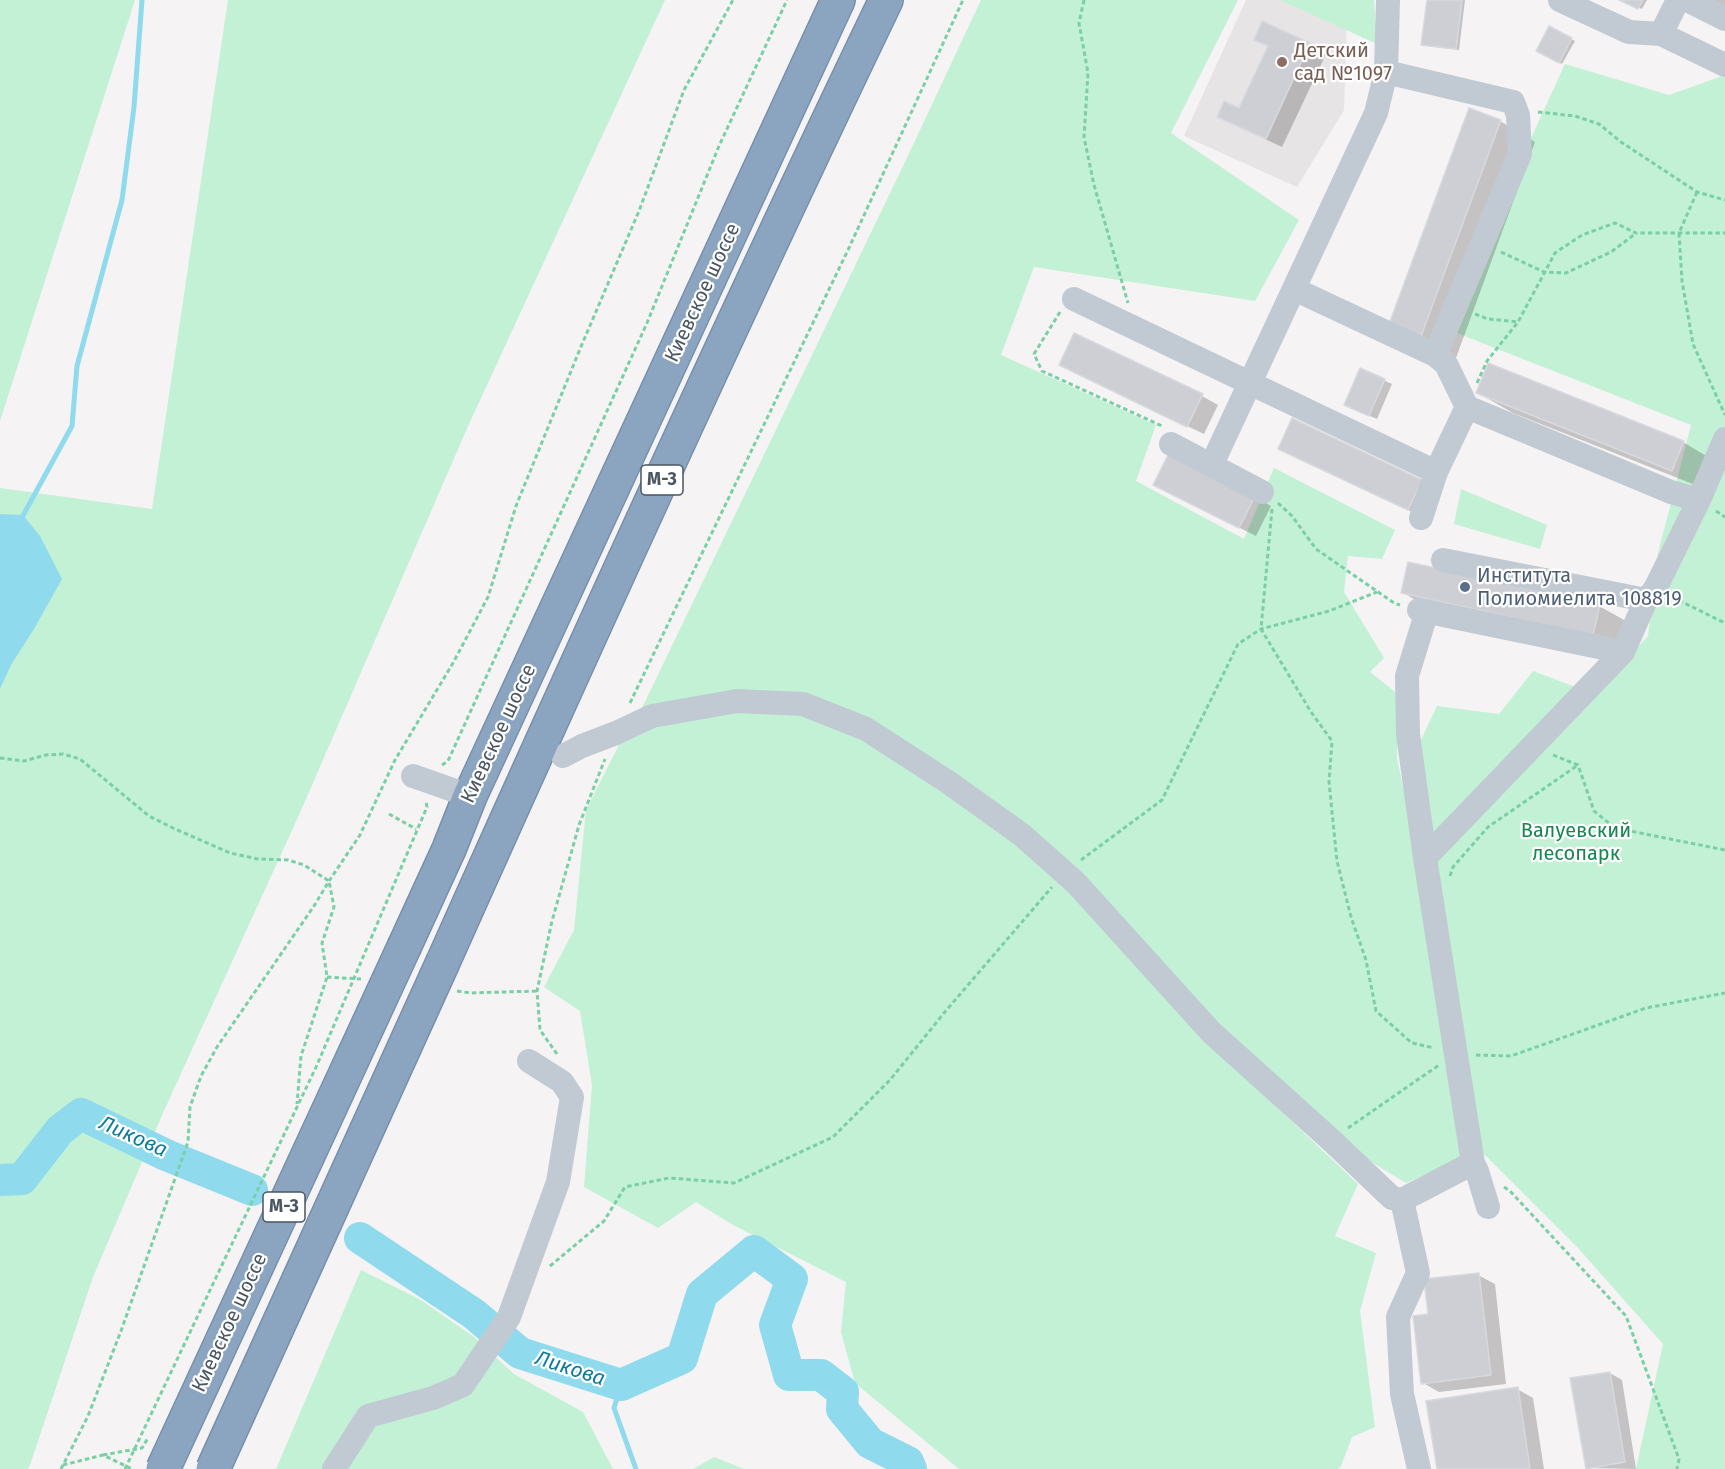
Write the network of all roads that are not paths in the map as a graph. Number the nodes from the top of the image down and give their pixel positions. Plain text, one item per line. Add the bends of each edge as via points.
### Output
1 (838, 0) edge
2 (886, 0) edge
3 (1388, 0) edge
4 (1560, 0) edge
5 (1678, 0) edge
6 (1687, 0) edge
7 (1725, 20) edge
8 (1660, 34) junction
9 (1725, 65) edge
10 (1386, 72) junction
11 (1294, 289) junction
12 (1074, 299) road end
13 (1435, 355) junction
14 (1250, 382) junction
15 (1467, 407) junction
16 (1725, 439) edge
17 (1174, 445) road end
18 (1212, 464) junction
19 (1436, 472) junction
20 (1267, 495) road end
21 (1699, 501) junction
22 (1421, 518) dead end
23 (1443, 560) dead end
24 (1650, 594) junction
25 (1623, 652) junction
26 (563, 756) dead end
27 (420, 778) road end
28 (470, 796) junction
29 (1425, 858) junction
30 (529, 1061) dead end
31 (1475, 1167) junction
32 (1402, 1200) junction
33 (1488, 1207) dead end
34 (163, 1469) edge
35 (213, 1469) edge
36 (334, 1469) edge
37 (1419, 1469) edge

1 - 28 highway, Киевское шоссе / М-3
2 - 35 highway, Киевское шоссе / М-3, bridge via 531,765
3 - 10 street
4 - 8 street via 1629,32
5 - 8 street
6 - 7 street
8 - 9 street
10 - 11 street via 1376,113
10 - 13 street via 1513,102 1518,115 1520,154
11 - 13 street
11 - 14 street
12 - 14 street
13 - 15 street via 1446,364
14 - 18 street
14 - 19 street
15 - 19 street
15 - 21 street
16 - 21 street
17 - 18 street
18 - 20 street
19 - 22 street
21 - 24 street
23 - 24 street
24 - 25 street
25 - 29 street
25 - 29 street via 1423,610 1407,676 1408,734
26 - 32 street via 652,716 737,700 803,704 866,729 1022,835 1076,883 1211,1032 1392,1198
27 - 28 street
28 - 34 highway, Киевское шоссе / М-3, bridge
29 - 31 street
30 - 36 street via 562,1082 572,1097 558,1182 509,1317 463,1385 434,1398 368,1416
31 - 32 street
31 - 33 street
32 - 37 street via 1418,1273 1398,1317 1402,1394

